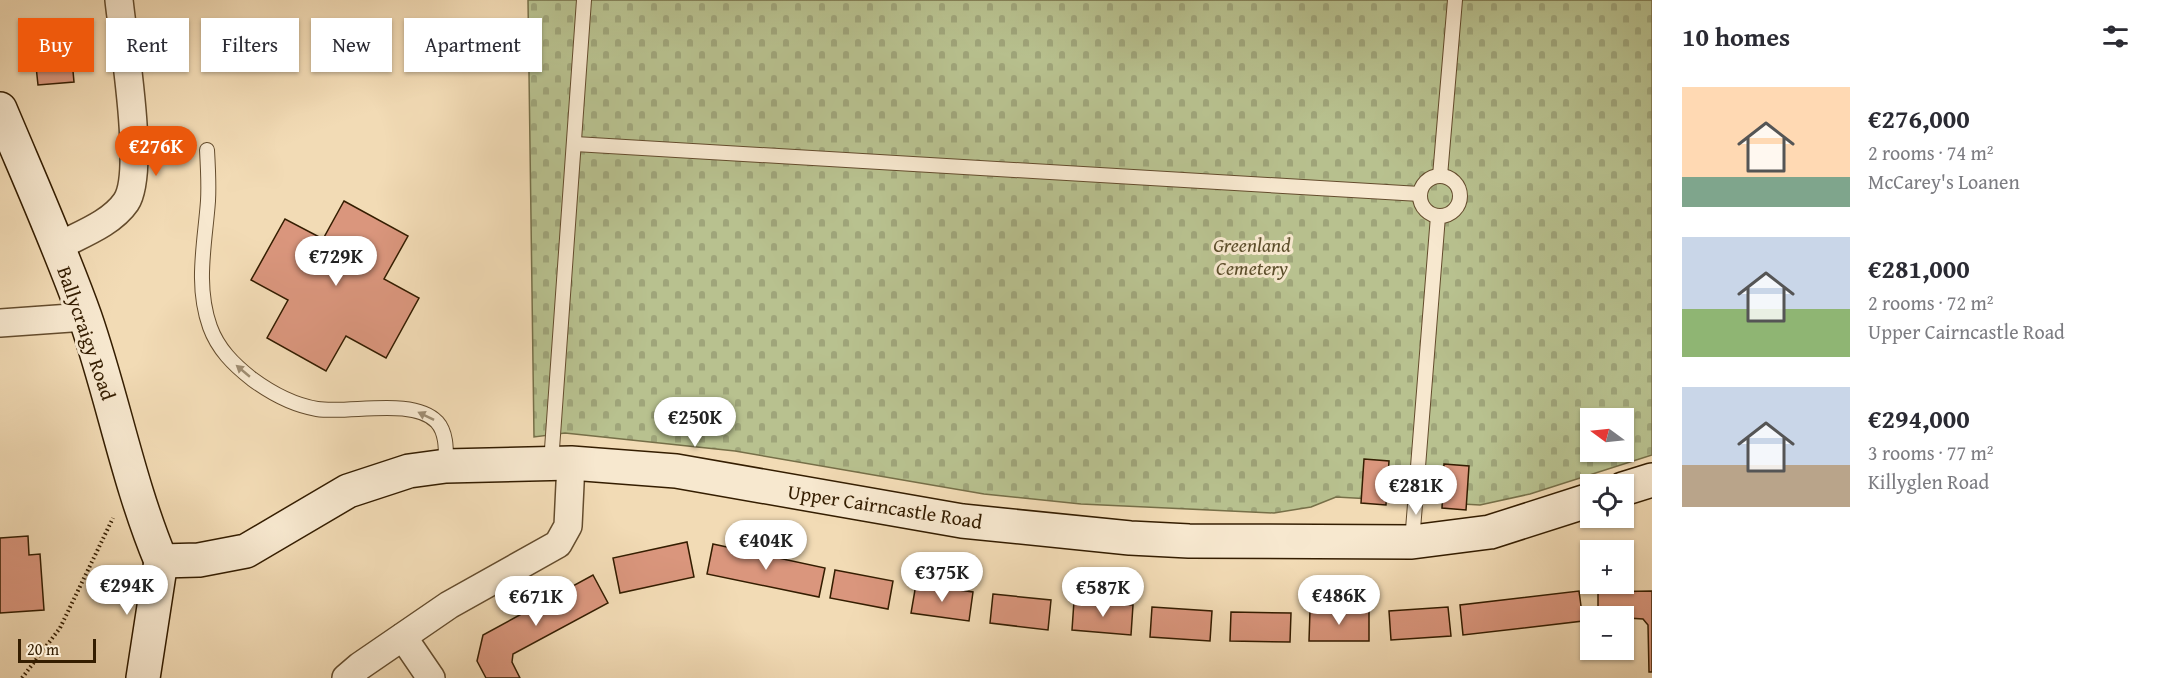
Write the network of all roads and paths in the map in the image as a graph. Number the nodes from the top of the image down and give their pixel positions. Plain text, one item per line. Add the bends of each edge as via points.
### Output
1 (119, 0) edge
2 (584, 0) edge
3 (1455, 0) edge
4 (0, 110) edge
5 (575, 144) junction
6 (207, 150) dead end
7 (1440, 176) junction
8 (1420, 194) junction
9 (1438, 216) junction
10 (57, 247) junction
11 (85, 317) junction
12 (0, 323) edge
13 (561, 463) junction
14 (446, 465) junction
15 (1652, 480) edge
16 (1634, 486) edge
17 (134, 491) junction
18 (1580, 503) edge
19 (1412, 542) junction
20 (161, 561) junction
21 (403, 637) junction
22 (22, 678) edge
23 (143, 678) edge
24 (346, 678) edge
25 (431, 678) edge

1 - 10 street via 132,118 132,191 106,220
2 - 5 lane
3 - 7 lane
4 - 10 street, Ballycraigy Road
5 - 8 lane
5 - 13 lane
14 -> 6 lane via 443,434 429,416 398,408 332,411 299,405 255,381 223,353 210,326 202,293
7 - 8 lane via 1429,179
7 - 9 lane via 1458,185 1461,199 1450,214
8 - 9 lane via 1422,206
9 - 19 lane
10 - 11 street, Ballycraigy Road
11 - 12 street
11 - 17 street, Ballycraigy Road
13 - 14 street, Upper Cairncastle Road
13 - 19 street, Upper Cairncastle Road via 676,471 962,521 1130,538
13 - 21 street via 567,526 559,543 448,605
14 - 20 street, Upper Cairncastle Road via 410,471 348,491 246,551 199,560
15 - 16 street
17 - 20 street, Ballycraigy Road
17 - 22 path via 113,518 60,628
18 - 19 street, Upper Cairncastle Road via 1490,532
20 - 23 street
21 - 24 street
21 - 25 street

